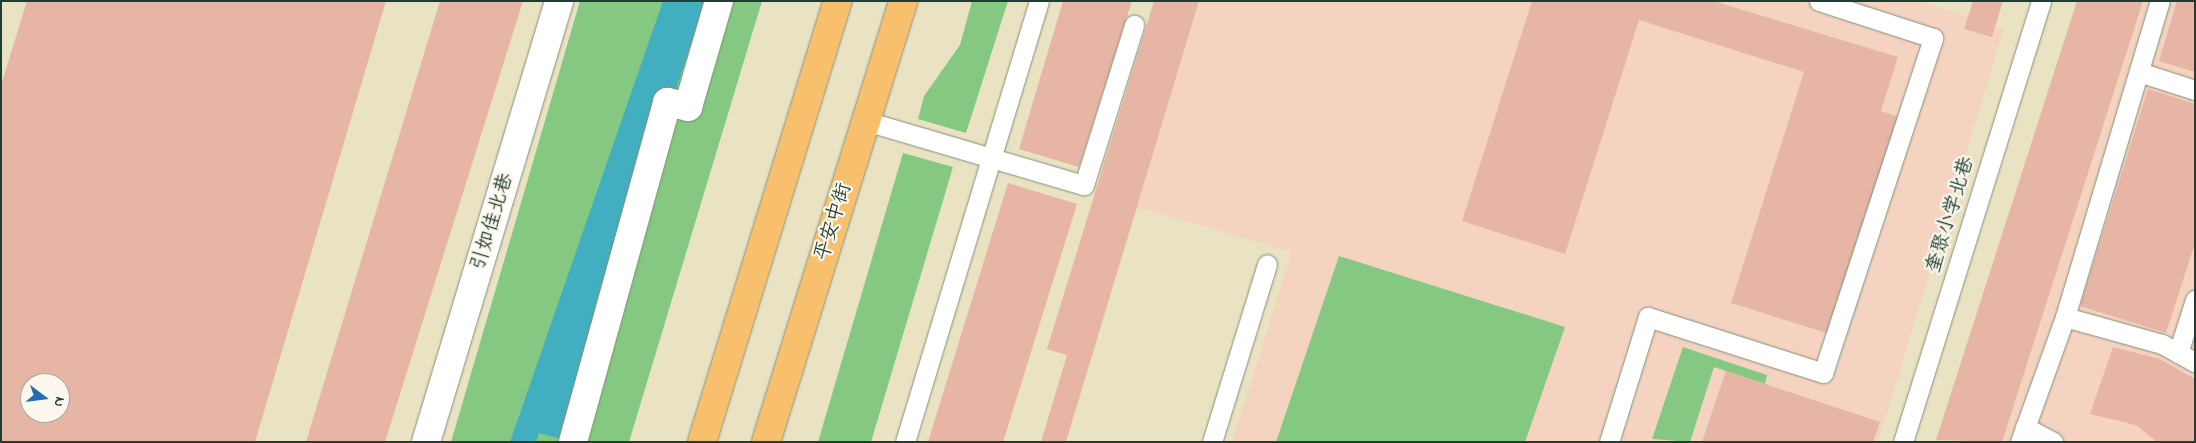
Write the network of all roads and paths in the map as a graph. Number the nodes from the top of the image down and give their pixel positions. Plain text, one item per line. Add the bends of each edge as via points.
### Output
1 (559, 1) edge
2 (719, 1) edge
3 (838, 1) edge
4 (902, 1) edge
5 (1039, 1) edge
6 (1819, 1) edge
7 (2042, 1) edge
8 (2160, 1) edge
9 (1134, 25) dead end
10 (2139, 72) junction
11 (2195, 90) edge
12 (866, 121) junction
13 (990, 158) junction
14 (1267, 264) dead end
15 (2195, 300) edge
16 (2065, 317) junction
17 (2187, 357) edge
18 (2022, 434) edge
19 (426, 442) edge
20 (573, 442) edge
21 (702, 442) edge
22 (766, 442) edge
23 (905, 442) edge
24 (1212, 442) edge
25 (1609, 442) edge
26 (1904, 442) edge
27 (2054, 442) edge

1 - 19 street, 引如佳北巷
2 - 20 street via 688,108 667,102
3 - 21 main road
4 - 12 main road, 平安中街
5 - 13 lane
6 - 25 lane via 1932,38 1823,373 1648,317
7 - 26 lane, 奎聚小学北巷
8 - 10 lane
9 - 13 lane via 1084,185
10 - 11 lane
10 - 16 lane
12 - 13 lane
12 - 22 main road, 平安中街
13 - 23 lane
14 - 24 lane
15 - 17 lane
16 - 17 lane via 2162,344
16 - 18 lane
18 - 27 lane

